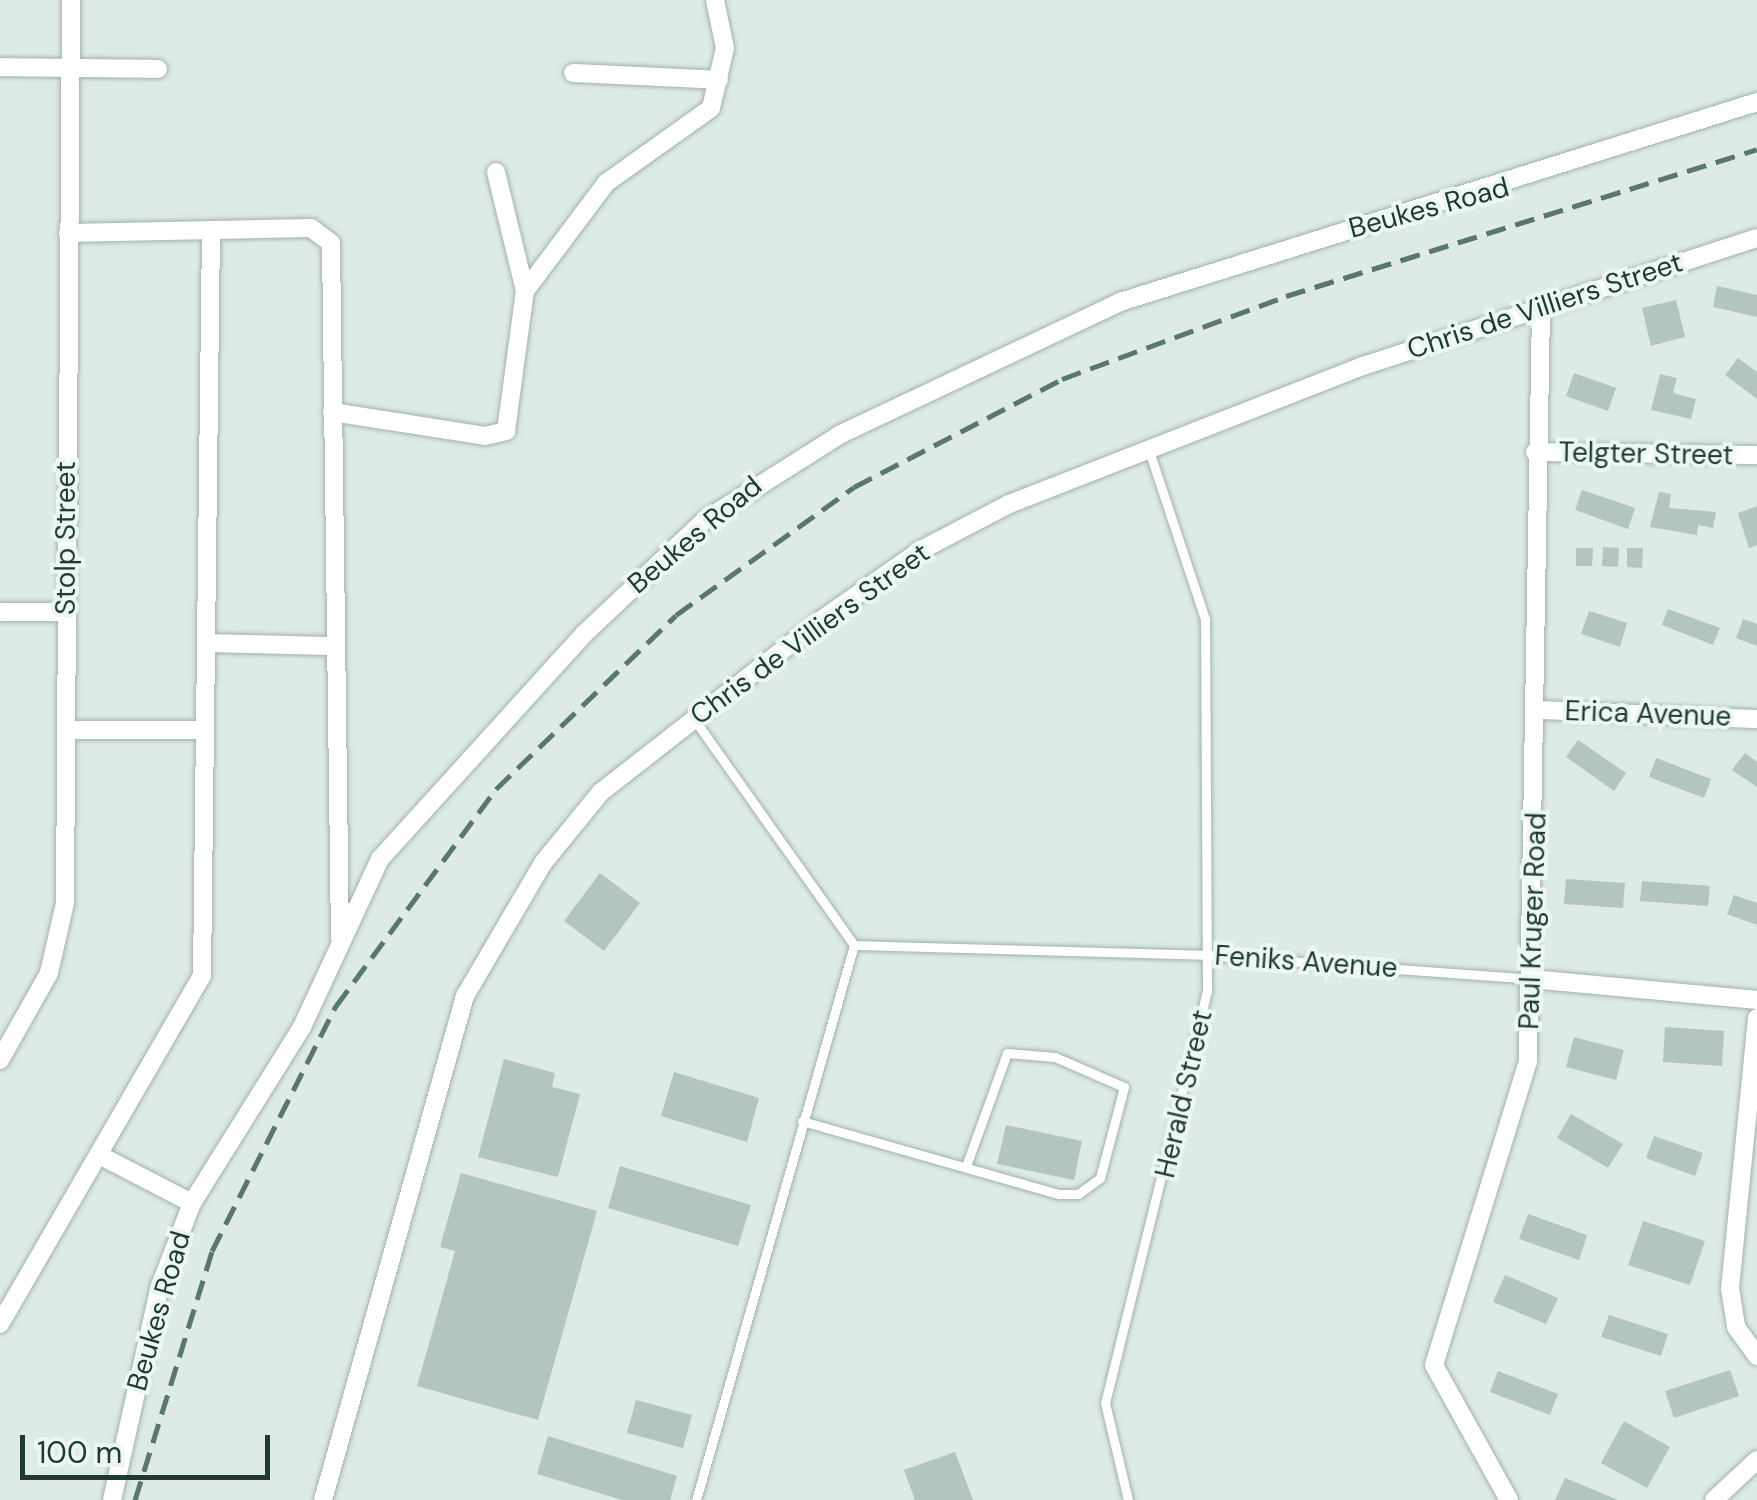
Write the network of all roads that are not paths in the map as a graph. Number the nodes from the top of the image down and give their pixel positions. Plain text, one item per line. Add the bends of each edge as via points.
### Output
1 (71, 0) edge
2 (715, 0) edge
3 (0, 67) edge
4 (70, 67) junction
5 (158, 69) dead end
6 (573, 73) dead end
7 (719, 80) junction
8 (1757, 102) edge
9 (496, 172) dead end
10 (211, 231) junction
11 (68, 232) junction
12 (1757, 238) edge
13 (524, 292) junction
14 (1541, 307) junction
15 (332, 412) junction
16 (1148, 447) junction
17 (1535, 452) junction
18 (1757, 455) edge
19 (0, 612) edge
20 (65, 612) junction
21 (206, 643) junction
22 (330, 646) junction
23 (1540, 710) junction
24 (694, 719) junction
25 (1757, 719) edge
26 (70, 730) junction
27 (203, 730) junction
28 (340, 945) junction
29 (854, 945) junction
30 (1207, 955) junction
31 (1532, 979) junction
32 (1757, 1000) edge
33 (1757, 1018) edge
34 (0, 1060) edge
35 (802, 1121) junction
36 (99, 1155) junction
37 (966, 1166) junction
38 (192, 1203) junction
39 (1, 1321) edge
40 (1757, 1356) edge
41 (1757, 1460) edge
42 (112, 1500) edge
43 (323, 1500) edge
44 (696, 1500) edge
45 (1128, 1500) edge
46 (1509, 1500) edge
47 (1714, 1500) edge

1 - 4 street, Stolp Street
2 - 7 street
3 - 4 street
4 - 5 street
4 - 11 street, Stolp Street
6 - 7 street
7 - 13 street via 707,114 606,183
8 - 28 street, Beukes Road via 1567,168 1172,282 786,463 692,531 584,634 380,860
9 - 13 street
10 - 11 street
10 - 15 street via 311,228 328,238
10 - 21 street
11 - 20 street, Stolp Street
12 - 14 street, Chris de Villiers Street
13 - 15 street via 503,434
14 - 16 street, Chris de Villiers Street
14 - 17 street, Paul Kruger Road
15 - 22 street
16 - 24 street, Chris de Villiers Street via 922,550
16 - 30 lane, Herald Street via 1204,620
17 - 18 street, Telgter Street
17 - 23 street, Paul Kruger Road
19 - 20 street
20 - 26 street, Stolp Street
21 - 22 street
21 - 27 street
22 - 28 street
23 - 25 street, Erica Avenue
23 - 31 street, Paul Kruger Road
24 - 29 lane
24 - 43 street, Chris de Villiers Street via 568,829 472,979
26 - 27 street
26 - 34 street, Stolp Street via 62,934
27 - 36 street via 202,976
28 - 38 street, Beukes Road via 302,1026
29 - 30 lane, Feniks Avenue
29 - 35 lane
30 - 31 lane, Feniks Avenue
30 - 45 lane, Herald Street via 1196,1058 1105,1403
31 - 32 street, Feniks Avenue
31 - 46 street, Paul Kruger Road via 1522,1096 1434,1365
33 - 40 street via 1730,1288 1736,1327
35 - 37 lane
35 - 44 lane
36 - 38 street
36 - 39 street
37 - 37 lane via 1006,1053 1055,1057 1124,1087 1106,1164 1086,1190 1060,1194
38 - 42 street, Beukes Road via 160,1286
41 - 47 street

